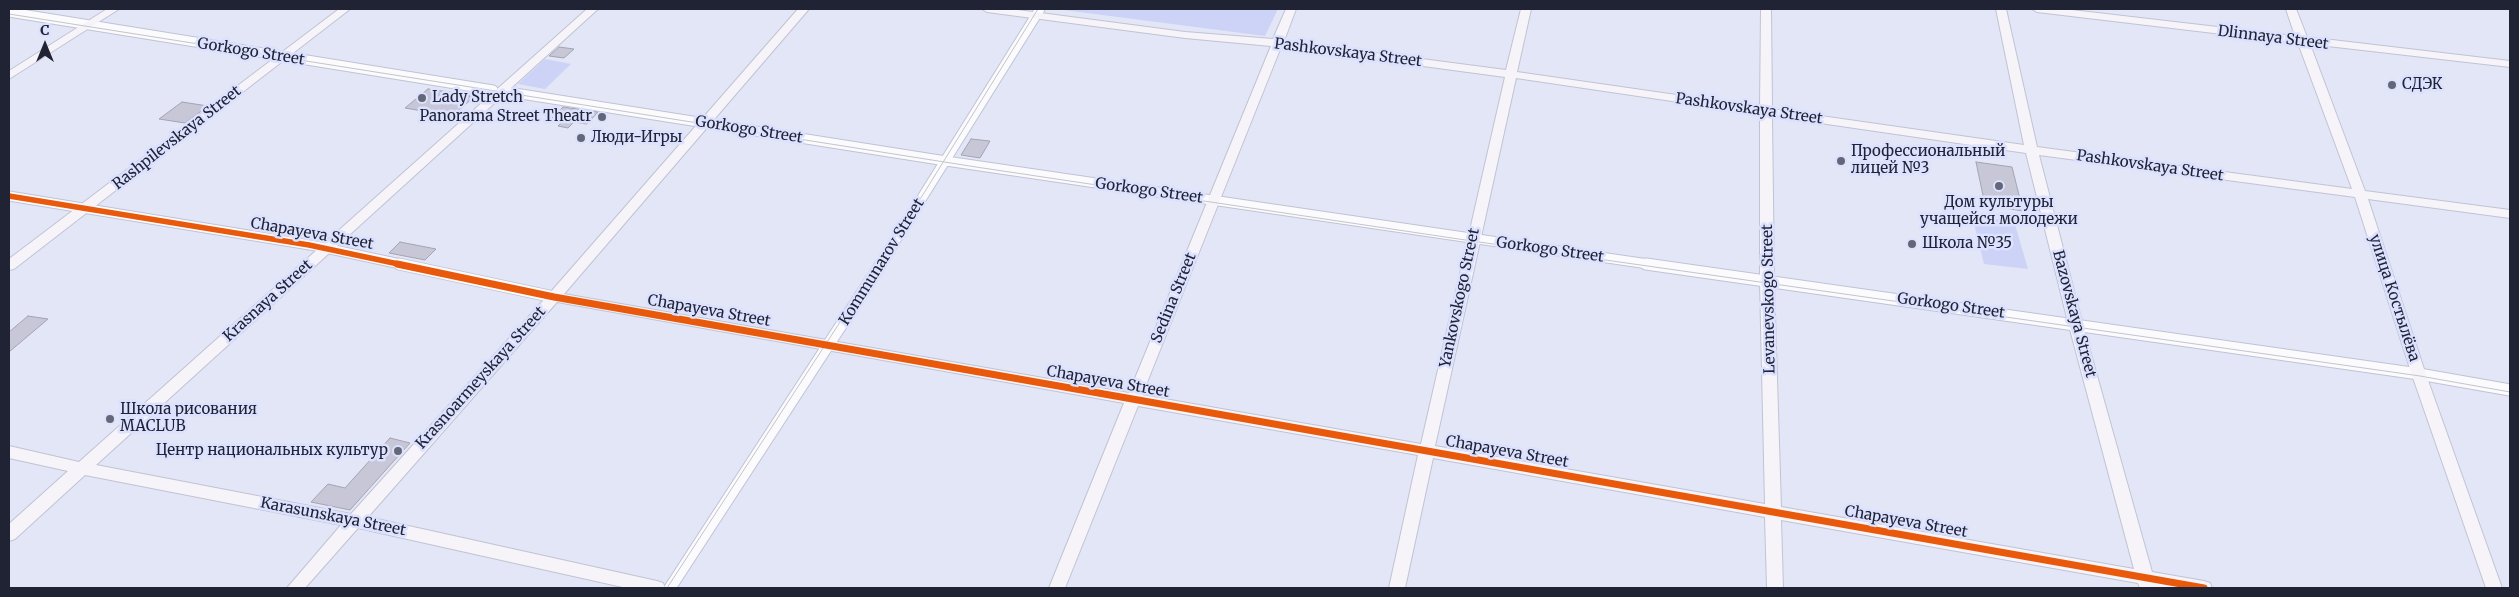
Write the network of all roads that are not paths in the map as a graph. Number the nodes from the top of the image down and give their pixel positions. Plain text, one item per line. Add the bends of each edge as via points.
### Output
1 (106, 9) edge
2 (114, 9) edge
3 (345, 9) edge
4 (585, 9) edge
5 (593, 9) edge
6 (804, 9) edge
7 (987, 9) edge
8 (1291, 9) edge
9 (1526, 9) edge
10 (1766, 9) edge
11 (2001, 9) edge
12 (2037, 9) edge
13 (2291, 9) edge
14 (9, 12) edge
15 (1038, 12) edge
16 (84, 26) junction
17 (2303, 42) junction
18 (1276, 43) junction
19 (282, 57) junction
20 (2510, 64) edge
21 (9, 70) edge
22 (1510, 74) junction
23 (9, 76) edge
24 (497, 91) junction
25 (1766, 112) junction
26 (707, 123) junction
27 (2032, 150) junction
28 (946, 161) junction
29 (2360, 194) junction
30 (9, 196) edge
31 (1212, 201) junction
32 (85, 209) junction
33 (2510, 214) edge
34 (1473, 239) junction
35 (321, 247) junction
36 (9, 266) edge
37 (1767, 280) junction
38 (554, 297) junction
39 (2075, 324) junction
40 (830, 345) junction
41 (2419, 374) junction
42 (2510, 390) edge
43 (1134, 399) junction
44 (1426, 451) junction
45 (9, 452) edge
46 (76, 467) junction
47 (1774, 511) junction
48 (354, 521) junction
49 (9, 522) edge
50 (9, 534) edge
51 (2147, 583) edge
52 (295, 588) edge
53 (657, 588) edge
54 (670, 588) edge
55 (1057, 588) edge
56 (1397, 588) edge
57 (1775, 588) edge
58 (2204, 588) edge
59 (2494, 588) edge

1 - 16 street
2 - 16 main road
3 - 19 street, Rashpilevskaya Street
4 - 24 street, Krasnaya Street
5 - 24 street, Krasnaya Street
6 - 26 street, Krasnoarmeyskaya Street
7 - 15 street, Pashkovskaya Street
8 - 18 street, Sedina Street
9 - 22 street, Yankovskogo Street
10 - 25 street, Levanevskogo Street
11 - 27 street, Bazovskaya Street
12 - 17 street, Dlinnaya Street
13 - 17 street, улица Костылёва
14 - 16 street, Gorkogo Street
15 - 18 street, Pashkovskaya Street via 1185,34
15 - 28 street, Kommunarov Street
16 - 19 street, Gorkogo Street
16 - 21 street
16 - 23 street
17 - 20 street, Dlinnaya Street
17 - 29 street, улица Костылёва
18 - 22 street, Pashkovskaya Street
18 - 31 street, Sedina Street
19 - 24 street, Gorkogo Street
19 - 32 street, Rashpilevskaya Street
22 - 25 street, Pashkovskaya Street
22 - 34 street, Yankovskogo Street
24 - 26 street, Gorkogo Street
24 - 35 street, Krasnaya Street
25 - 27 street, Pashkovskaya Street
25 - 37 street, Levanevskogo Street
26 - 28 street, Gorkogo Street
26 - 38 street, Krasnoarmeyskaya Street
27 - 29 street, Pashkovskaya Street
27 - 39 street, Bazovskaya Street
28 - 31 street, Gorkogo Street
28 - 40 street, Kommunarov Street
29 - 33 street, Pashkovskaya Street
29 - 41 street, улица Костылёва
30 - 32 street, Chapayeva Street
31 - 34 street, Gorkogo Street
31 - 43 street, Sedina Street
32 - 35 street, Chapayeva Street
32 - 36 street, Rashpilevskaya Street
34 - 37 street, Gorkogo Street
34 - 44 street, Yankovskogo Street
35 - 38 street, Chapayeva Street
35 - 46 street, Krasnaya Street
37 - 39 street, Gorkogo Street
37 - 47 street, Levanevskogo Street
38 - 40 street, Chapayeva Street
38 - 48 street, Krasnoarmeyskaya Street
39 - 41 street, Gorkogo Street
39 - 51 street, Bazovskaya Street
40 - 43 street, Chapayeva Street
40 - 54 street, Kommunarov Street
41 - 42 street, Gorkogo Street
41 - 59 street, улица Костылёва
43 - 44 street, Chapayeva Street
43 - 55 street, Sedina Street
44 - 47 street, Chapayeva Street
44 - 56 street, Yankovskogo Street
45 - 46 street, Karasunskaya Street
46 - 48 street, Karasunskaya Street
46 - 49 street, Krasnaya Street
46 - 50 street, Krasnaya Street
47 - 51 street, Chapayeva Street
47 - 57 street, Levanevskogo Street
48 - 52 street, Krasnoarmeyskaya Street
48 - 53 street, Karasunskaya Street
51 - 58 street, Chapayeva Street

